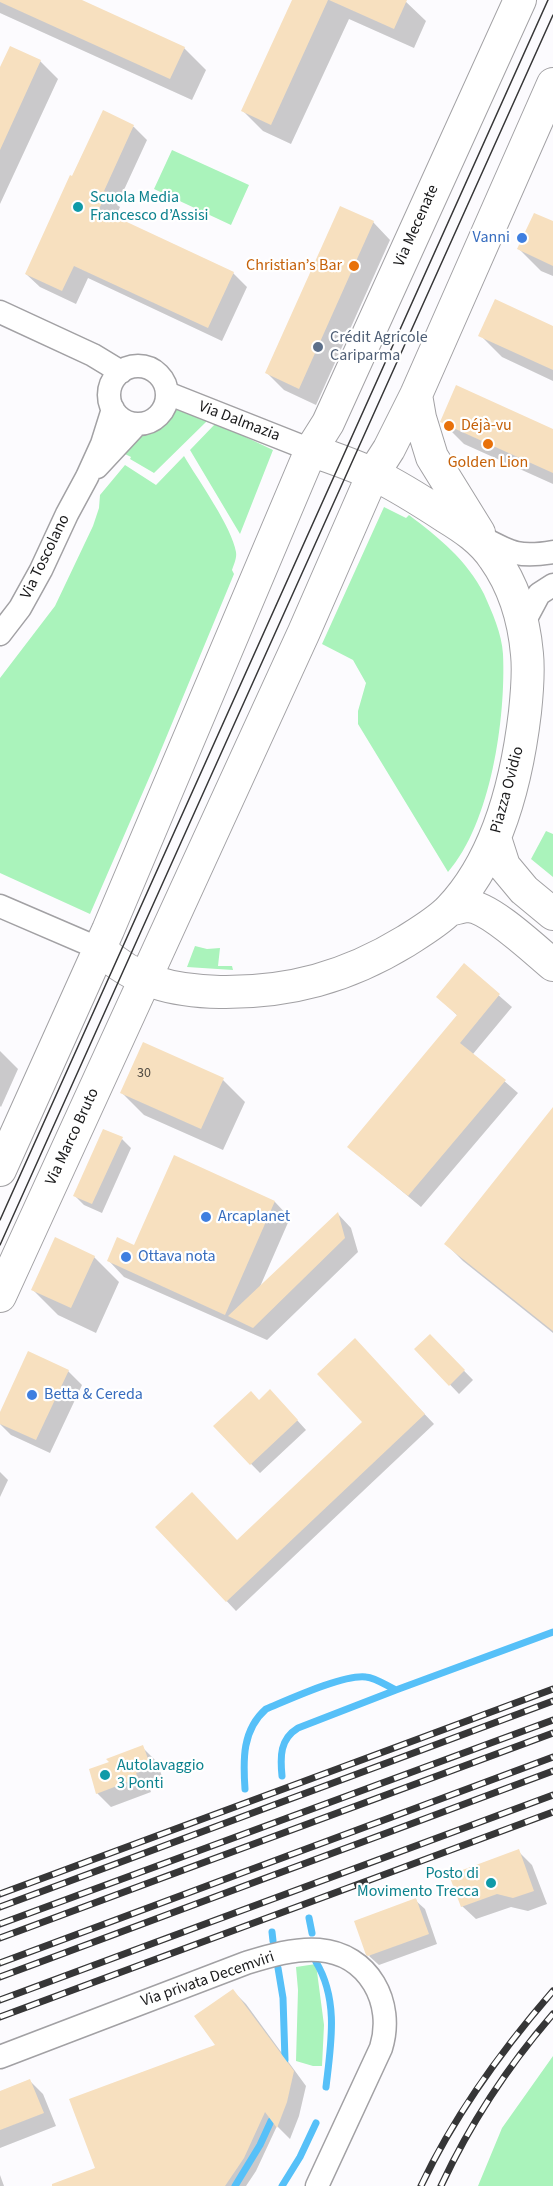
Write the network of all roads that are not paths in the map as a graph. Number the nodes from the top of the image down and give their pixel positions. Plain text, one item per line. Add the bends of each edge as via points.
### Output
1 (520, 0) edge
2 (553, 84) edge
3 (0, 312) edge
4 (121, 372) junction
5 (167, 393) junction
6 (416, 395) junction
7 (113, 409) junction
8 (136, 424) junction
9 (311, 450) junction
10 (373, 474) junction
11 (87, 477) junction
12 (481, 542) junction
13 (553, 552) edge
14 (553, 585) edge
15 (523, 624) junction
16 (0, 634) edge
17 (495, 838) junction
18 (0, 906) edge
19 (449, 910) junction
20 (553, 914) edge
21 (100, 949) junction
22 (553, 965) edge
23 (146, 979) junction
24 (0, 1170) edge
25 (0, 1296) edge
26 (0, 2057) edge
27 (318, 2186) edge

1 - 9 main road, Via Mecenate via 328,423
2 - 6 main road
3 - 4 street
4 - 5 street via 136,367 150,369 162,379
4 - 7 street, Via Toscolano via 110,389
5 - 8 street, Via Toscolano via 160,414
5 - 9 street, Via Dalmazia
6 - 10 main road
6 - 12 main road via 432,457
7 - 8 street
7 - 11 street, Via Toscolano
8 - 11 street, Via Toscolano
9 - 10 main road, Piazza Ovidio
9 - 21 main road
10 - 12 main road, Piazza Ovidio via 432,507
10 - 23 main road
11 - 16 street, Via Toscolano via 29,593
12 - 13 street via 520,555
12 - 15 main road, Piazza Ovidio via 511,590
14 - 15 street via 539,594
15 - 17 main road, Piazza Ovidio via 528,656 522,735 516,770
17 - 19 main road, Piazza Ovidio
17 - 20 main road via 504,866 524,890
18 - 21 street
19 - 22 main road via 468,906 482,910
19 - 23 main road, Piazza Ovidio via 382,955 293,988 206,992 164,987
21 - 23 main road, Piazza Ovidio via 115,963
21 - 24 main road
23 - 25 main road, Via Marco Bruto
26 - 27 street, Via privata Decemviri via 246,1963 303,1951 338,1954 360,1967 374,1983 383,2002 385,2032

